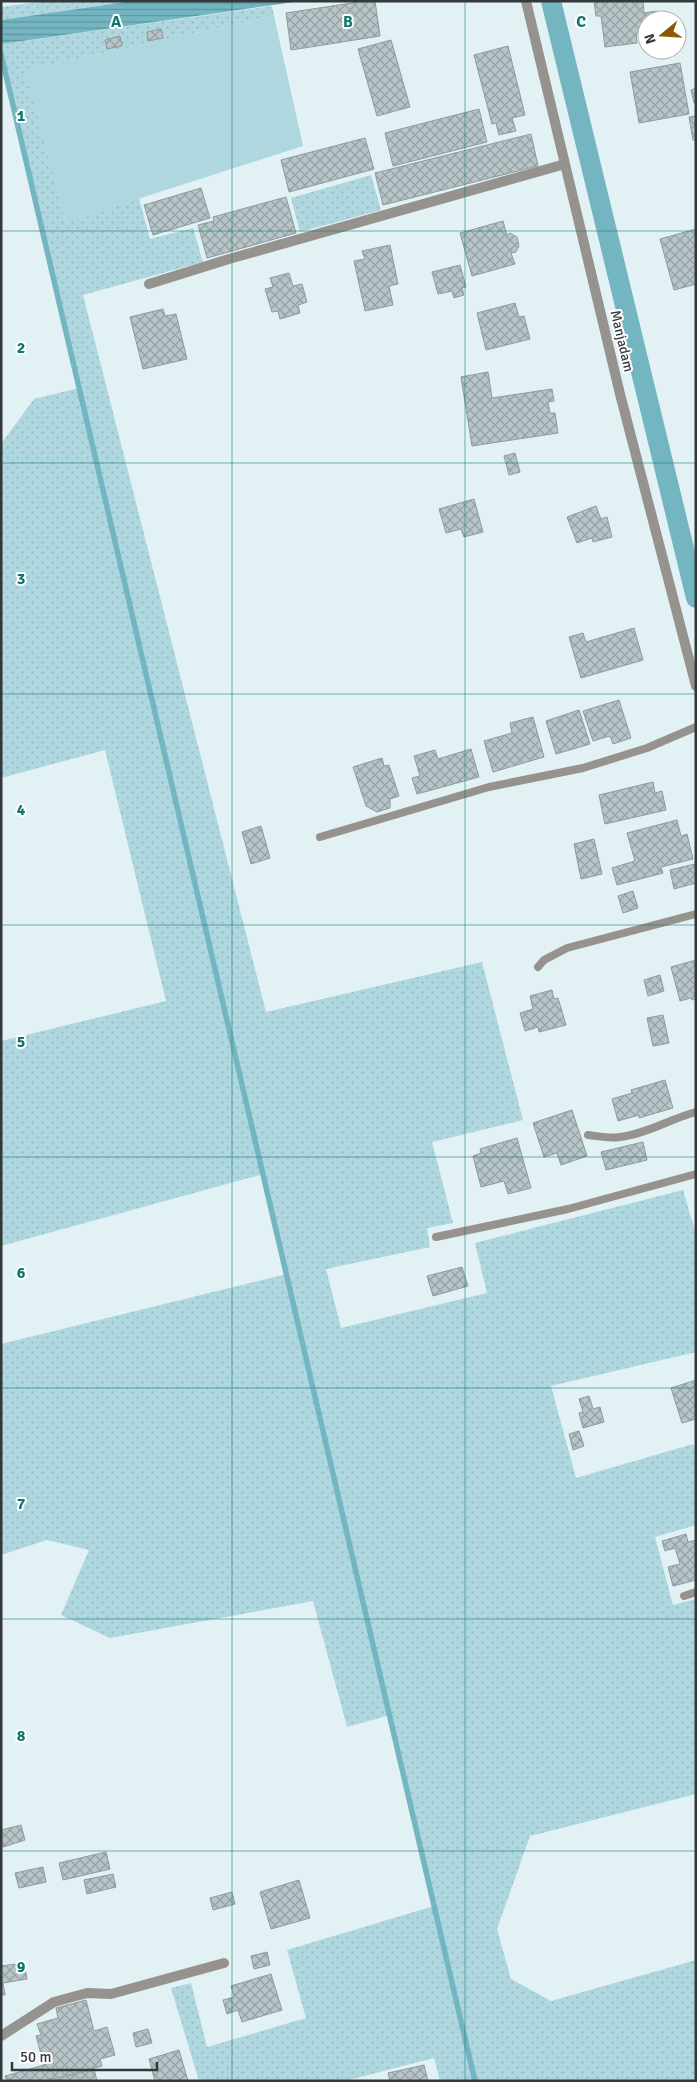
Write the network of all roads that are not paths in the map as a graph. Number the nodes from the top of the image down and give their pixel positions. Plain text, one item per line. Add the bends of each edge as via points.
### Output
1 (526, 1) edge
2 (565, 164) junction
3 (149, 284) dead end
4 (696, 686) edge
5 (696, 727) edge
6 (320, 837) dead end
7 (696, 914) edge
8 (538, 967) dead end
9 (696, 1112) edge
10 (588, 1135) dead end
11 (696, 1174) edge
12 (436, 1237) dead end
13 (696, 1592) edge
14 (684, 1596) dead end
15 (224, 1963) dead end
16 (1, 2036) edge

1 - 2 street, Manjadam
2 - 3 street
2 - 4 street, Manjadam via 620,394
5 - 6 lane via 647,748 583,768 489,787
7 - 8 lane via 567,948 544,960
9 - 10 lane via 620,1137
11 - 12 lane via 568,1209
13 - 14 lane
15 - 16 street via 111,1994 87,1992 54,2002

